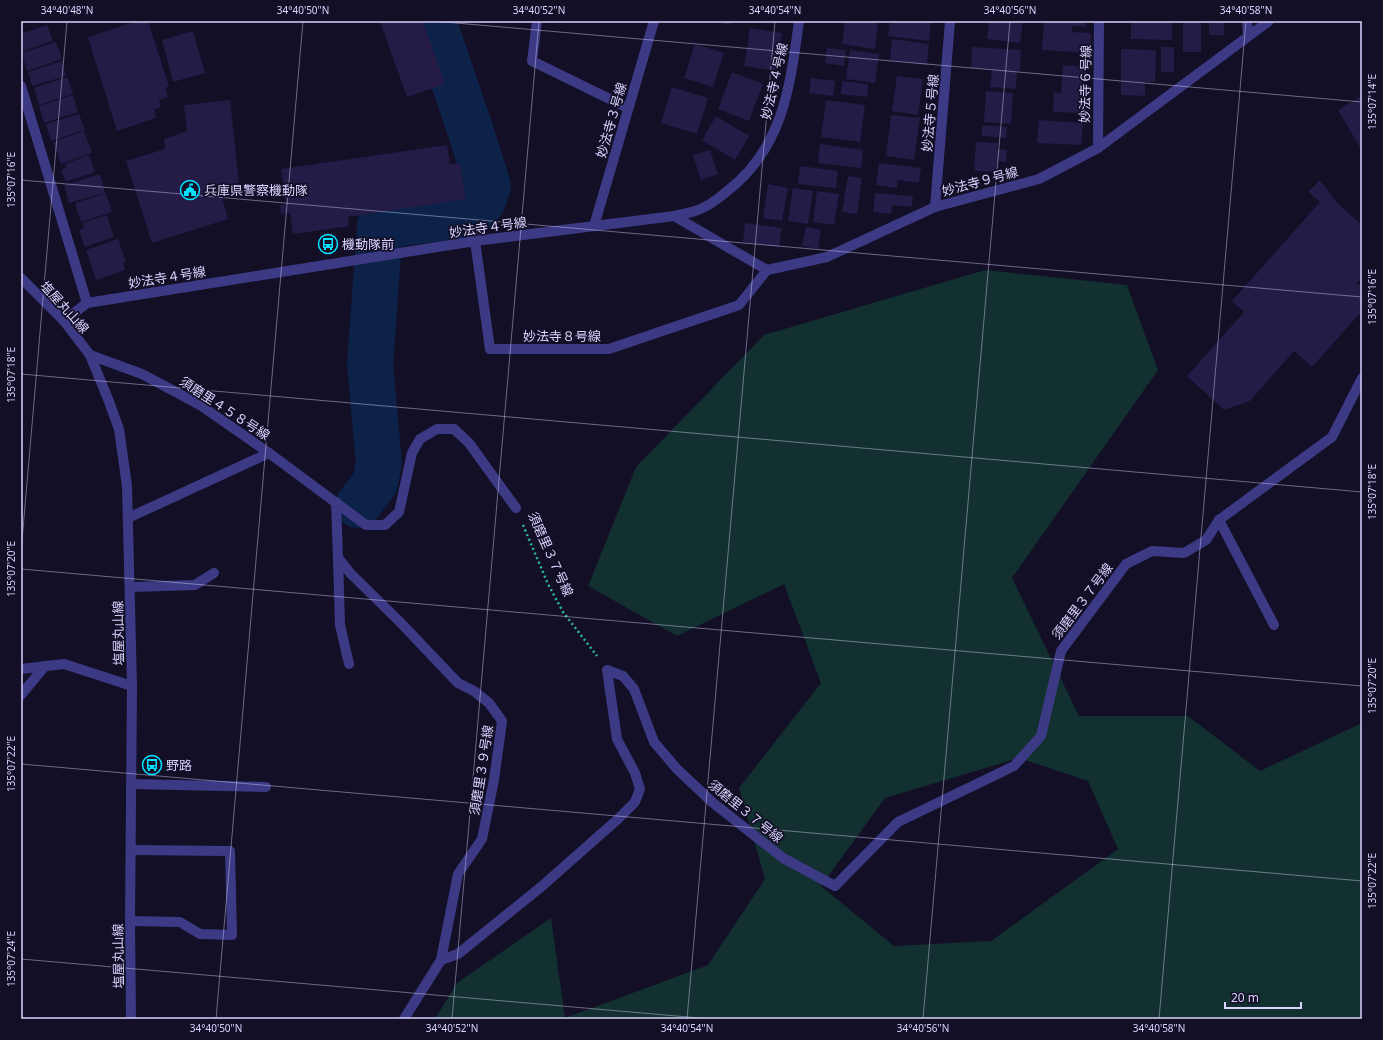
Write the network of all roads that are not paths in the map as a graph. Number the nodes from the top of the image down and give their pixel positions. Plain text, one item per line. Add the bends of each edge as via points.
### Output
1 (537, 21) edge
2 (654, 21) edge
3 (800, 21) edge
4 (950, 21) edge
5 (1099, 21) edge
6 (1247, 21) edge
7 (1269, 21) edge
8 (1248, 36) junction
9 (21, 86) edge
10 (628, 108) junction
11 (1098, 148) junction
12 (935, 207) junction
13 (674, 216) junction
14 (594, 226) junction
15 (475, 241) junction
16 (767, 270) junction
17 (21, 278) edge
18 (87, 303) junction
19 (64, 321) junction
20 (90, 355) junction
21 (1362, 378) edge
22 (269, 453) junction
23 (336, 502) junction
24 (516, 508) road end
25 (128, 518) junction
26 (1219, 520) junction
27 (338, 558) junction
28 (214, 573) dead end
29 (131, 587) junction
30 (1274, 625) dead end
31 (348, 664) dead end
32 (45, 666) junction
33 (21, 669) edge
34 (132, 686) junction
35 (21, 695) edge
36 (131, 784) junction
37 (266, 788) dead end
38 (131, 850) junction
39 (130, 921) junction
40 (441, 960) junction
41 (131, 1019) edge
42 (404, 1019) edge

1 - 10 street via 532,61
2 - 10 street, 妙法寺３号線
3 - 13 street, 妙法寺４号線 via 786,95 779,123 770,143 740,182 698,210
4 - 12 street, 妙法寺５号線
5 - 11 street, 妙法寺６号線
6 - 8 street
7 - 8 street, 妙法寺９号線
8 - 11 street, 妙法寺９号線
9 - 18 street
10 - 14 street, 妙法寺３号線
11 - 12 street, 妙法寺９号線 via 1039,179
12 - 16 street, 妙法寺９号線 via 827,257
13 - 14 street, 妙法寺４号線
13 - 16 street
14 - 15 street, 妙法寺４号線
15 - 16 street, 妙法寺８号線 via 490,349 609,349 739,305
15 - 18 street, 妙法寺４号線
17 - 19 street, 塩屋丸山線
18 - 19 street, 妙法寺４号線
19 - 20 street, 塩屋丸山線
20 - 22 street, 須磨里４５８号線 via 142,374 200,405
20 - 25 street, 塩屋丸山線 via 119,429 127,486
21 - 26 street via 1332,437
22 - 23 street, 須磨里４５８号線
22 - 25 street
23 - 24 street, 須磨里３７号線 via 366,525 385,525 399,512 412,453 420,439 437,429 454,429 469,443
23 - 27 street
25 - 29 street, 塩屋丸山線
26 - 30 street
26 - 40 street, 須磨里３７号線 via 1206,540 1184,553 1152,551 1126,564 1061,651 1041,736 1014,766 898,822 835,886 783,858 712,802 654,742 634,689 623,676 607,670 617,739 640,789 635,802 553,876 482,935 458,954
27 - 31 street via 340,625
27 - 40 street, 須磨里３９号線 via 458,683 489,703 502,721 482,839 458,874
28 - 29 street via 195,585
29 - 34 street, 塩屋丸山線
32 - 33 street
32 - 34 street via 64,664
32 - 35 street
34 - 36 street, 塩屋丸山線
36 - 37 street
36 - 38 street, 塩屋丸山線
38 - 39 street, 塩屋丸山線
38 - 39 street via 230,851 232,935 200,934 180,922
39 - 41 street, 塩屋丸山線
40 - 42 street

